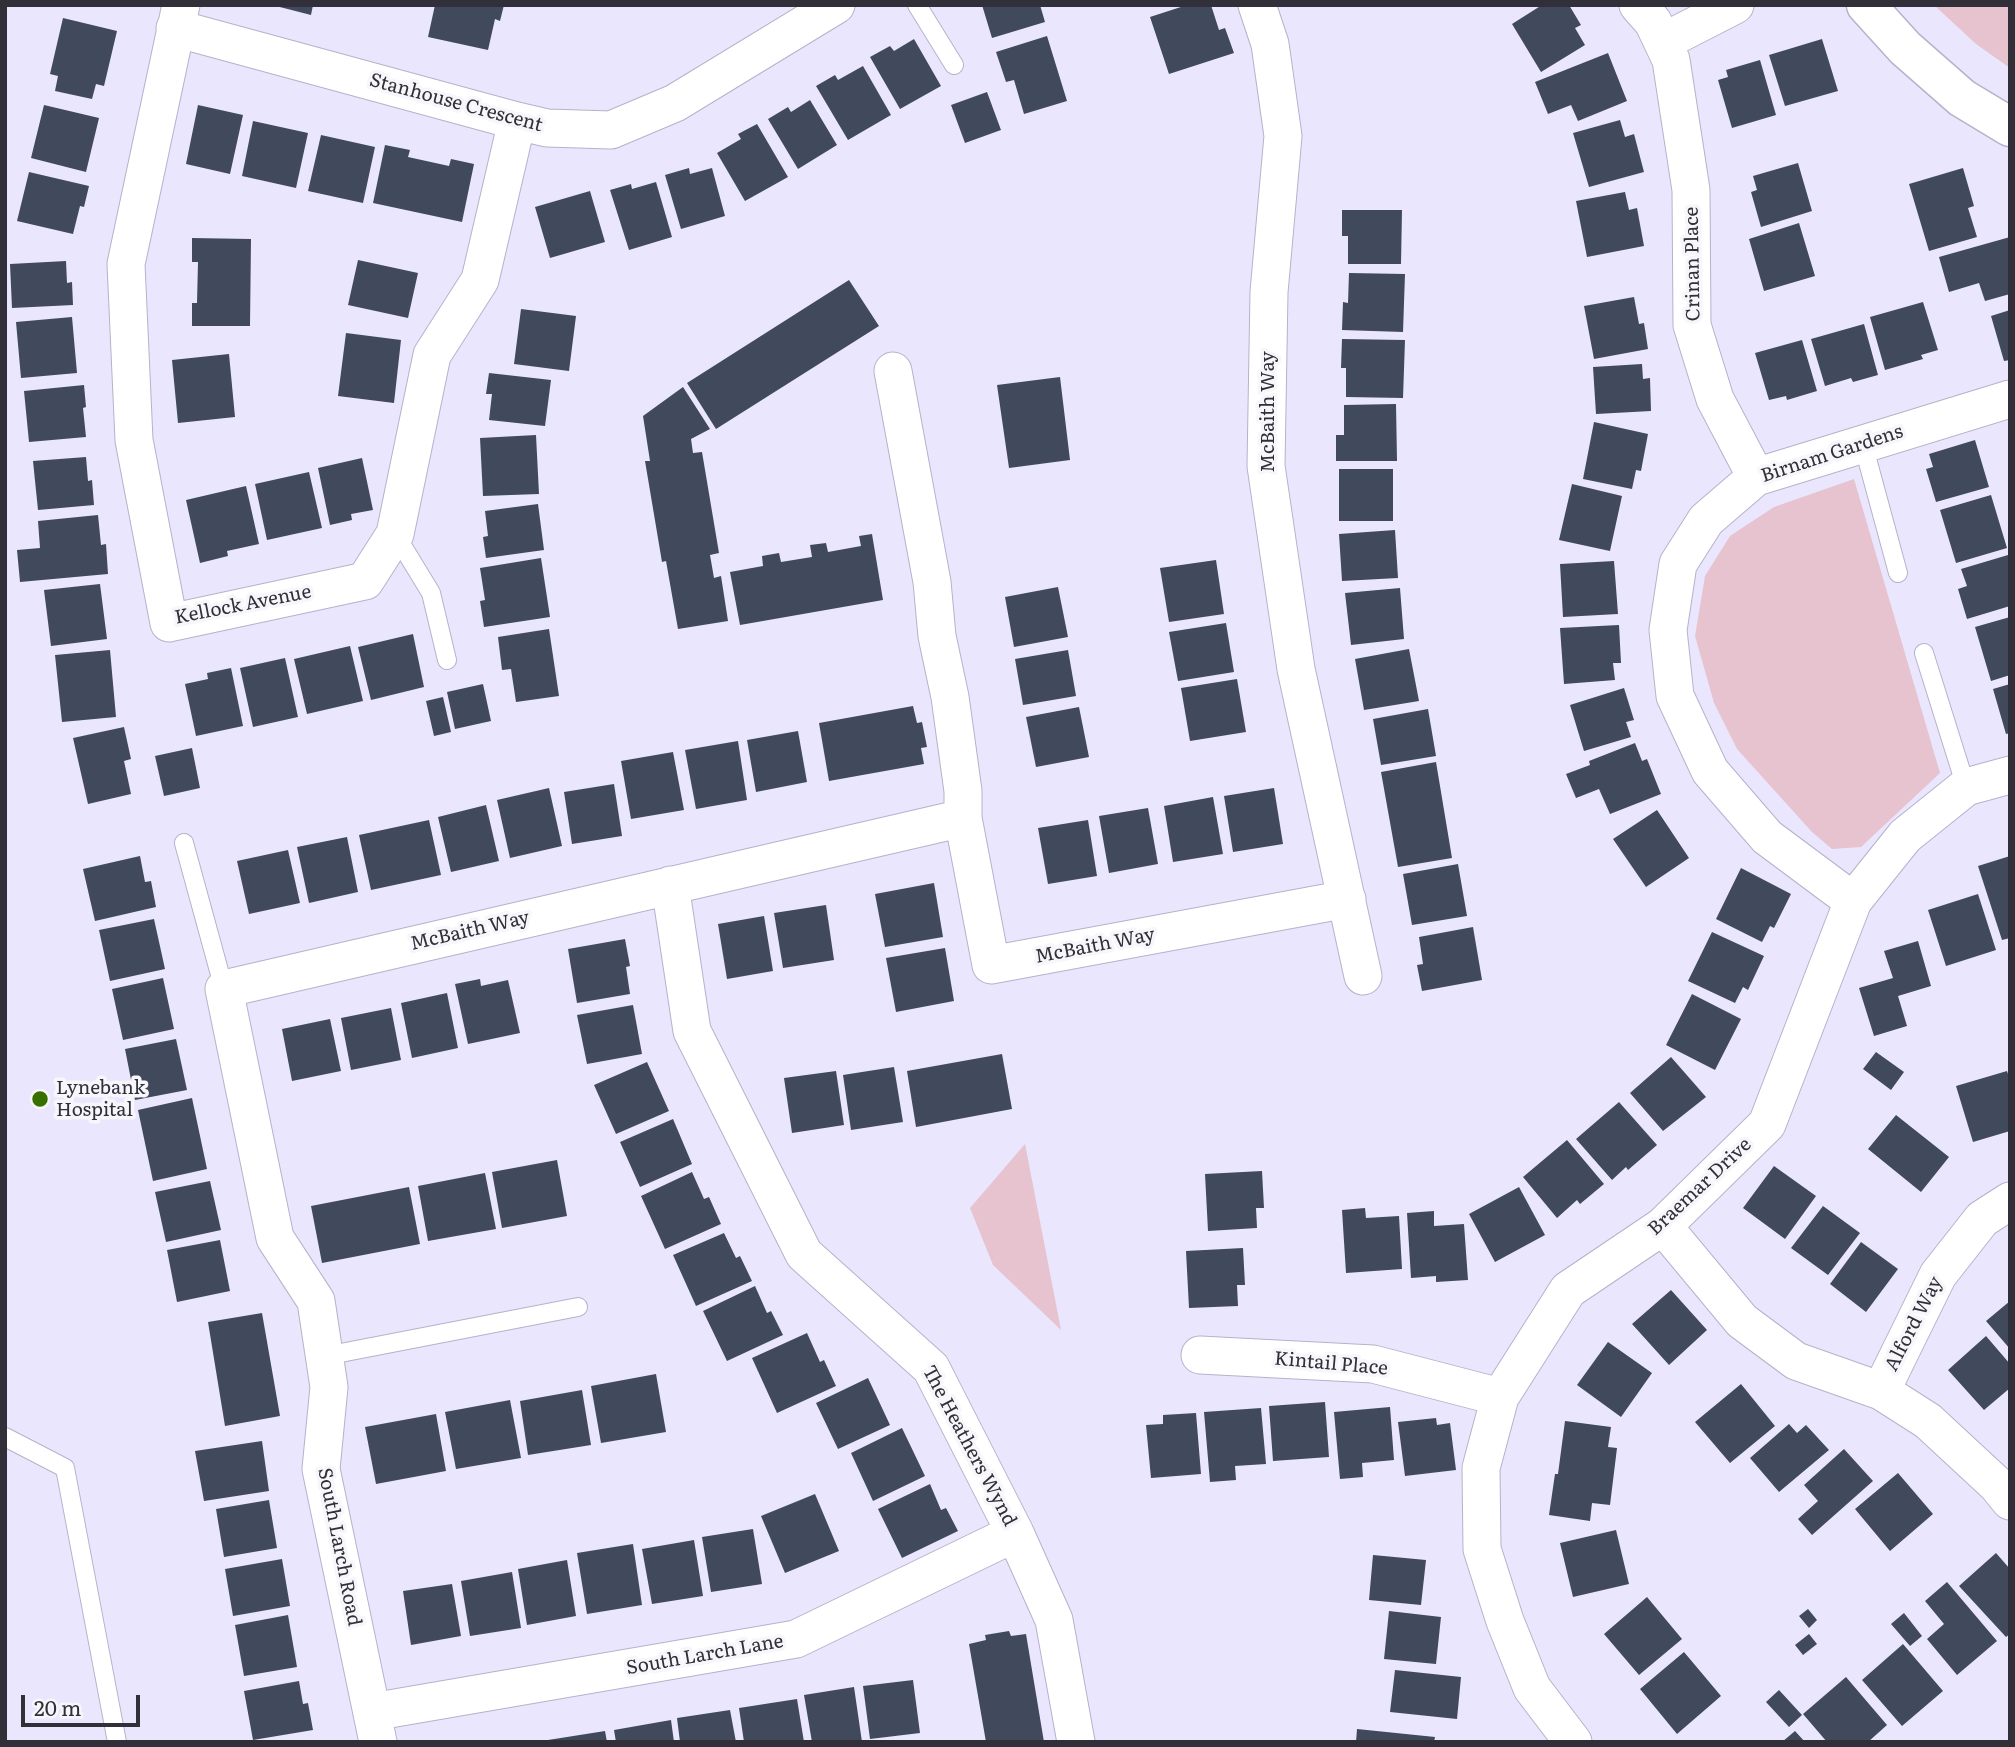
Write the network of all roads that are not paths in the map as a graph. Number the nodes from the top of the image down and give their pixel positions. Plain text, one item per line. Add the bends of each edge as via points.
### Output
1 (836, 5) edge
2 (917, 5) edge
3 (1257, 5) edge
4 (1638, 5) edge
5 (1735, 5) edge
6 (1866, 5) edge
7 (178, 16) edge
8 (1663, 42) junction
9 (954, 65) dead end
10 (517, 121) junction
11 (2010, 127) edge
12 (893, 371) dead end
13 (2010, 399) edge
14 (1863, 444) junction
15 (1756, 477) junction
16 (395, 534) junction
17 (1898, 573) dead end
18 (1924, 653) dead end
19 (447, 660) dead end
20 (2010, 775) edge
21 (1966, 787) junction
22 (964, 818) junction
23 (184, 843) dead end
24 (670, 885) junction
25 (1346, 899) junction
26 (1853, 901) junction
27 (1363, 976) dead end
28 (224, 989) junction
29 (2010, 1201) edge
30 (1663, 1226) junction
31 (578, 1307) dead end
32 (1200, 1355) dead end
33 (326, 1356) junction
34 (1881, 1391) junction
35 (1500, 1397) junction
36 (5, 1437) edge
37 (2010, 1501) edge
38 (1015, 1532) junction
39 (375, 1727) edge
40 (117, 1742) edge
41 (1076, 1742) edge
42 (1573, 1742) edge

1 - 10 street, Stanhouse Crescent via 675,103 611,130 547,128
2 - 9 lane
3 - 25 street, McBaith Way via 1270,44 1283,136 1269,292 1266,466 1296,669
4 - 8 street, Crinan Place
5 - 8 street
6 - 11 street via 1962,99
7 - 10 street, Stanhouse Crescent
7 - 16 street, Kellock Avenue via 126,264 134,440 169,623 365,581
8 - 15 street, Crinan Place via 1671,60 1691,190 1692,325 1715,399
10 - 16 street, Kellock Avenue via 480,280 432,355
12 - 22 street, McBaith Way via 932,582
13 - 14 street, Birnam Gardens
14 - 15 street, Birnam Gardens
14 - 17 lane
15 - 26 street, Birnam Gardens via 1706,520 1678,564 1668,630 1675,696 1710,771 1767,837
16 - 19 lane via 430,593
18 - 21 lane
20 - 21 street, Braemar Drive
21 - 26 street, Braemar Drive via 1905,836
22 - 24 street, McBaith Way
22 - 25 street, McBaith Way via 991,965
23 - 28 lane
24 - 28 street, McBaith Way
24 - 38 street, The Heathers Wynd via 692,1031 804,1254 931,1368
25 - 27 street, McBaith Way
26 - 30 street, Braemar Drive via 1767,1124
28 - 33 street, South Larch Road via 275,1238 316,1301
29 - 34 street, Alford Way via 1982,1219 1938,1275
30 - 34 street via 1742,1321 1796,1361
30 - 35 street, Braemar Drive via 1569,1290
31 - 33 lane
32 - 35 street, Kintail Place via 1373,1364
33 - 39 street, South Larch Road via 329,1387 321,1469
34 - 37 street via 1928,1421
35 - 42 street, Braemar Drive via 1482,1468 1482,1549 1504,1622 1532,1688
36 - 40 lane via 65,1468
38 - 39 street, South Larch Lane via 796,1639
38 - 41 street, The Heathers Wynd via 1054,1620

